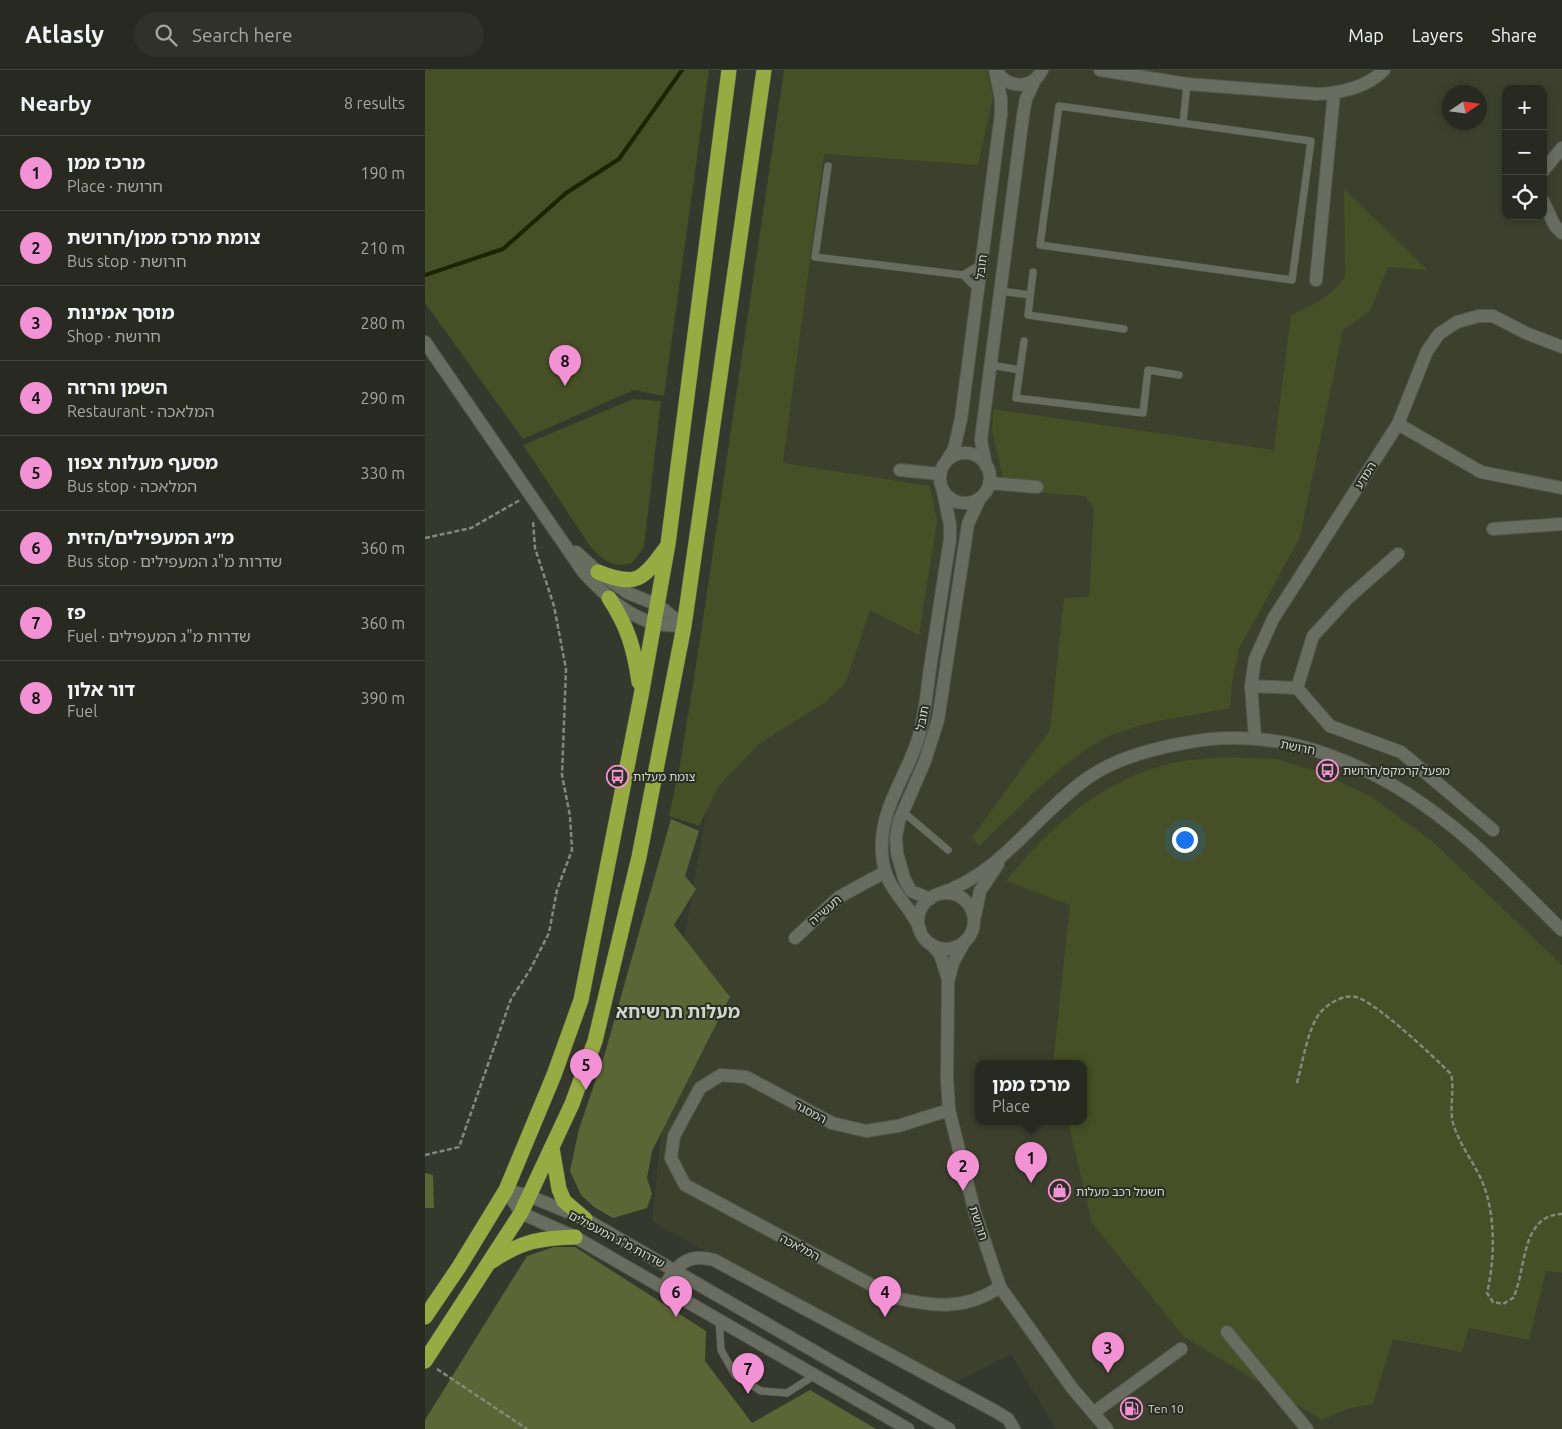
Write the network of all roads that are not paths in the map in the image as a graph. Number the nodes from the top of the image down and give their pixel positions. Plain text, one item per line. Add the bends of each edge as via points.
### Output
1 (729, 70) edge
2 (764, 70) edge
3 (995, 70) edge
4 (1100, 70) edge
5 (1384, 70) edge
6 (1042, 73) edge
7 (1187, 84) junction
8 (1334, 93) junction
9 (1183, 123) junction
10 (1562, 148) edge
11 (828, 166) dead end
12 (1547, 166) edge
13 (1547, 209) edge
14 (1562, 233) edge
15 (981, 264) junction
16 (1033, 272) dead end
17 (963, 275) junction
18 (1316, 280) dead end
19 (978, 290) junction
20 (1000, 291) junction
21 (1031, 295) junction
22 (1124, 329) dead end
23 (1024, 341) dead end
24 (425, 342) edge
25 (1562, 347) edge
26 (990, 365) junction
27 (1020, 370) junction
28 (1179, 375) dead end
29 (1398, 424) junction
30 (945, 462) junction
31 (986, 466) junction
32 (899, 470) dead end
33 (940, 474) junction
34 (989, 483) junction
35 (1037, 487) dead end
36 (1562, 488) edge
37 (943, 491) junction
38 (981, 498) junction
39 (1562, 524) edge
40 (1493, 529) dead end
41 (558, 535) junction
42 (668, 544) junction
43 (1398, 554) dead end
44 (598, 572) junction
45 (609, 598) junction
46 (658, 605) junction
47 (654, 624) junction
48 (684, 626) junction
49 (1251, 686) junction
50 (1297, 688) junction
51 (641, 696) junction
52 (1255, 738) junction
53 (902, 811) junction
54 (1493, 830) dead end
55 (949, 850) dead end
56 (1009, 851) junction
57 (885, 872) junction
58 (934, 896) junction
59 (974, 919) junction
60 (920, 929) junction
61 (1562, 930) edge
62 (795, 938) dead end
63 (965, 941) junction
64 (930, 943) junction
65 (948, 982) junction
66 (690, 1106) joint
67 (949, 1110) junction
68 (552, 1148) junction
69 (506, 1190) junction
70 (529, 1196) junction
71 (521, 1213) junction
72 (585, 1219) junction
73 (575, 1237) junction
74 (487, 1265) junction
75 (674, 1270) junction
76 (1000, 1287) junction
77 (663, 1288) junction
78 (425, 1317) edge
79 (719, 1320) junction
80 (1227, 1332) dead end
81 (1181, 1349) dead end
82 (425, 1361) edge
83 (815, 1376) junction
84 (1093, 1413) junction
85 (908, 1429) edge
86 (949, 1429) edge
87 (1014, 1429) edge
88 (1107, 1429) edge
89 (1307, 1429) edge

1 - 42 highway
2 - 48 highway
3 - 6 street via 1010,84 1019,86
3 - 15 street, תובל via 1001,114
4 - 7 street
5 - 8 street via 1365,84
6 - 20 street, תובל via 1026,99
7 - 8 street via 1290,93
7 - 9 lane
8 - 18 street
9 - 9 lane via 1059,106 1040,245 1292,280 1311,141
10 - 12 street
11 - 17 lane via 815,257
13 - 14 street
15 - 17 lane
15 - 19 street, תובל
16 - 21 lane
17 - 19 lane
19 - 30 street, תובל via 959,429 954,449
20 - 21 lane
20 - 26 street, תובל
21 - 22 lane via 1028,315
23 - 27 lane
24 - 41 street
25 - 29 street, המדע via 1493,316 1457,322 1439,334 1427,351
26 - 27 lane
26 - 31 street, תובל via 981,440
27 - 28 lane via 1016,398 1143,413 1147,370
29 - 36 street via 1481,472
29 - 49 street, המדע via 1273,619 1255,660
30 - 31 street via 967,453
30 - 33 street
31 - 34 street
32 - 33 street
33 - 37 street
34 - 35 street
34 - 38 street
37 - 38 street via 956,502 973,502
37 - 57 street, תובל via 950,540 923,717 912,755 884,817 882,845
38 - 53 street, תובל via 968,524 934,735
39 - 40 street
41 - 44 street
41 - 45 street via 584,573
42 - 44 highway via 640,579 628,581
42 - 46 highway
43 - 50 street via 1348,598 1313,636
44 - 46 street via 628,593
45 - 47 street
45 - 51 highway via 624,620 634,646
46 - 47 highway
46 - 48 street
47 - 48 street
47 - 51 highway
48 - 68 highway via 639,857 595,1041
49 - 50 street
49 - 52 street, המדע
50 - 54 street via 1330,726 1401,752
51 - 69 highway via 581,1000 551,1083
52 - 56 street, חרושת via 1234,736 1197,740 1114,763 1089,777
52 - 61 street, חרושת via 1318,750 1357,764 1389,783 1452,826
53 - 55 lane
53 - 58 street, תובל via 896,837 899,868 911,891
56 - 58 street, חרושת via 966,884
56 - 59 street, חרושת via 980,891
57 - 60 street, תובל via 890,885
57 - 62 street, תעשייה via 839,897
58 - 59 street via 955,894 962,898
58 - 60 street via 920,912
59 - 63 street
60 - 64 street
63 - 64 street via 959,946 944,948
63 - 65 street, חרושת via 953,963
64 - 65 street, חרושת via 940,954
65 - 67 street, חרושת
66 - 67 street, המסגר via 700,1088 721,1075 746,1077 832,1123 866,1131 898,1126
66 - 76 street, המלאכה via 674,1136 671,1158 685,1185 897,1298 928,1305 959,1304 984,1298
67 - 76 street, חרושת via 975,1213
68 - 70 highway
68 - 72 highway via 564,1201
69 - 70 street, שדרות מ"ג המעפילים
69 - 71 street
69 - 78 highway
70 - 71 highway
70 - 72 street, שדרות מ"ג המעפילים
71 - 73 street, שדרות מ"ג המעפילים
71 - 74 highway
72 - 75 street, שדרות מ"ג המעפילים
73 - 74 highway via 529,1241
73 - 77 street, שדרות מ"ג המעפילים
74 - 82 highway
75 - 77 street
75 - 86 street, שדרות מ"ג המעפילים
75 - 87 street via 695,1257 714,1260 995,1411 1008,1419
76 - 84 street, חרושת
77 - 79 street, שדרות מ"ג המעפילים
79 - 83 street, שדרות מ"ג המעפילים
79 - 83 lane via 721,1350 735,1374 761,1391 787,1393
80 - 89 street
81 - 84 street
83 - 85 street, שדרות מ"ג המעפילים
84 - 88 street, חרושת

